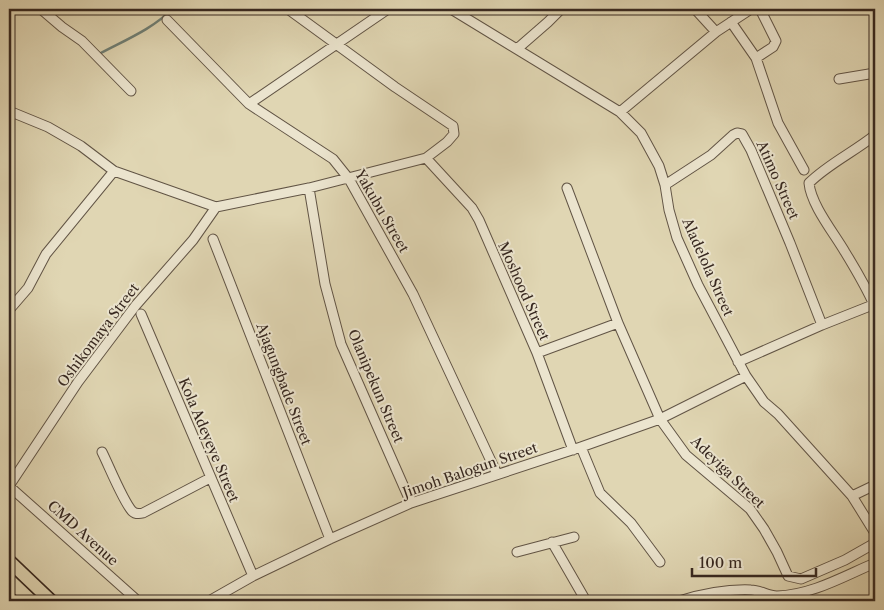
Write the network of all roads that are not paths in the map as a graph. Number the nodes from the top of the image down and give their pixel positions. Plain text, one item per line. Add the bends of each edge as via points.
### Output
1 (41, 9) edge
2 (288, 9) edge
3 (388, 9) edge
4 (451, 9) edge
5 (561, 9) edge
6 (695, 9) edge
7 (751, 9) edge
8 (760, 9) edge
9 (167, 20) dead end
10 (731, 22) junction
11 (716, 32) junction
12 (337, 45) junction
13 (517, 49) junction
14 (756, 58) junction
15 (875, 73) edge
16 (839, 79) dead end
17 (131, 91) dead end
18 (249, 104) junction
19 (9, 111) edge
20 (620, 112) junction
21 (875, 135) edge
22 (426, 158) junction
23 (804, 170) dead end
24 (114, 171) junction
25 (350, 178) junction
26 (665, 185) junction
27 (309, 188) junction
28 (567, 188) dead end
29 (216, 207) junction
30 (213, 238) dead end
31 (875, 305) edge
32 (9, 310) edge
33 (141, 314) dead end
34 (618, 323) junction
35 (822, 325) junction
36 (537, 353) junction
37 (738, 362) junction
38 (746, 376) junction
39 (660, 419) junction
40 (577, 449) junction
41 (102, 452) dead end
42 (497, 474) junction
43 (210, 478) junction
44 (875, 485) edge
45 (9, 486) edge
46 (852, 496) junction
47 (411, 503) junction
48 (875, 533) edge
49 (574, 537) dead end
50 (330, 539) junction
51 (552, 542) junction
52 (875, 543) edge
53 (517, 552) dead end
54 (9, 561) edge
55 (660, 562) dead end
56 (875, 563) edge
57 (253, 576) junction
58 (51, 601) edge
59 (138, 601) edge
60 (208, 601) edge
61 (586, 601) edge
62 (679, 601) edge

1 - 17 street via 82,41
2 - 12 street
3 - 12 street
4 - 13 street, Aladelola Street
5 - 13 street
6 - 11 street
7 - 10 street
8 - 14 street via 776,41 773,47
9 - 18 street, Yakubu Street
10 - 11 street
10 - 14 street
11 - 20 street
12 - 18 street
12 - 22 street via 453,126 454,134
13 - 20 street, Aladelola Street
14 - 23 street via 778,123
15 - 16 street
18 - 25 street, Yakubu Street via 333,159
19 - 24 street via 64,136
20 - 26 street, Aladelola Street via 641,133 659,166
21 - 31 street via 809,183 825,220
22 - 25 street
22 - 36 street, Moshood Street via 479,220
24 - 29 street
24 - 32 street via 46,254 28,288
25 - 27 street
25 - 42 street, Yakubu Street via 413,294
26 - 35 street, Atimo Street via 711,155 733,135 742,134 752,150
26 - 37 street, Aladelola Street via 677,238
27 - 29 street
27 - 47 street, Olanipekun Street via 326,284 341,344
28 - 34 street, Adeyiga Street
29 - 45 street, Oshikomaya Street via 78,382
30 - 50 street, Ajagungbade Street
31 - 35 street
33 - 43 street, Kola Adeyeye Street
34 - 36 street
34 - 39 street, Adeyiga Street
35 - 37 street
36 - 40 street, Moshood Street
37 - 38 street, Aladelola Street
38 - 39 street, Jimoh Balogun Street
38 - 46 street, Aladelola Street via 764,402
39 - 40 street, Jimoh Balogun Street
39 - 52 street, Adeyiga Street via 686,455 750,509 788,576 801,579
40 - 42 street, Jimoh Balogun Street
40 - 55 street, Moshood Street via 600,493 631,523
41 - 43 street via 132,512 138,514
42 - 47 street, Jimoh Balogun Street
43 - 57 street, Kola Adeyeye Street
44 - 46 street
45 - 59 street, CMD Avenue
46 - 48 street, Aladelola Street
47 - 50 street, Jimoh Balogun Street
49 - 51 street
50 - 57 street, Jimoh Balogun Street
51 - 53 street
51 - 61 street
54 - 58 highway
56 - 62 street via 804,592 775,596 752,590 726,591
57 - 60 street, Jimoh Balogun Street

